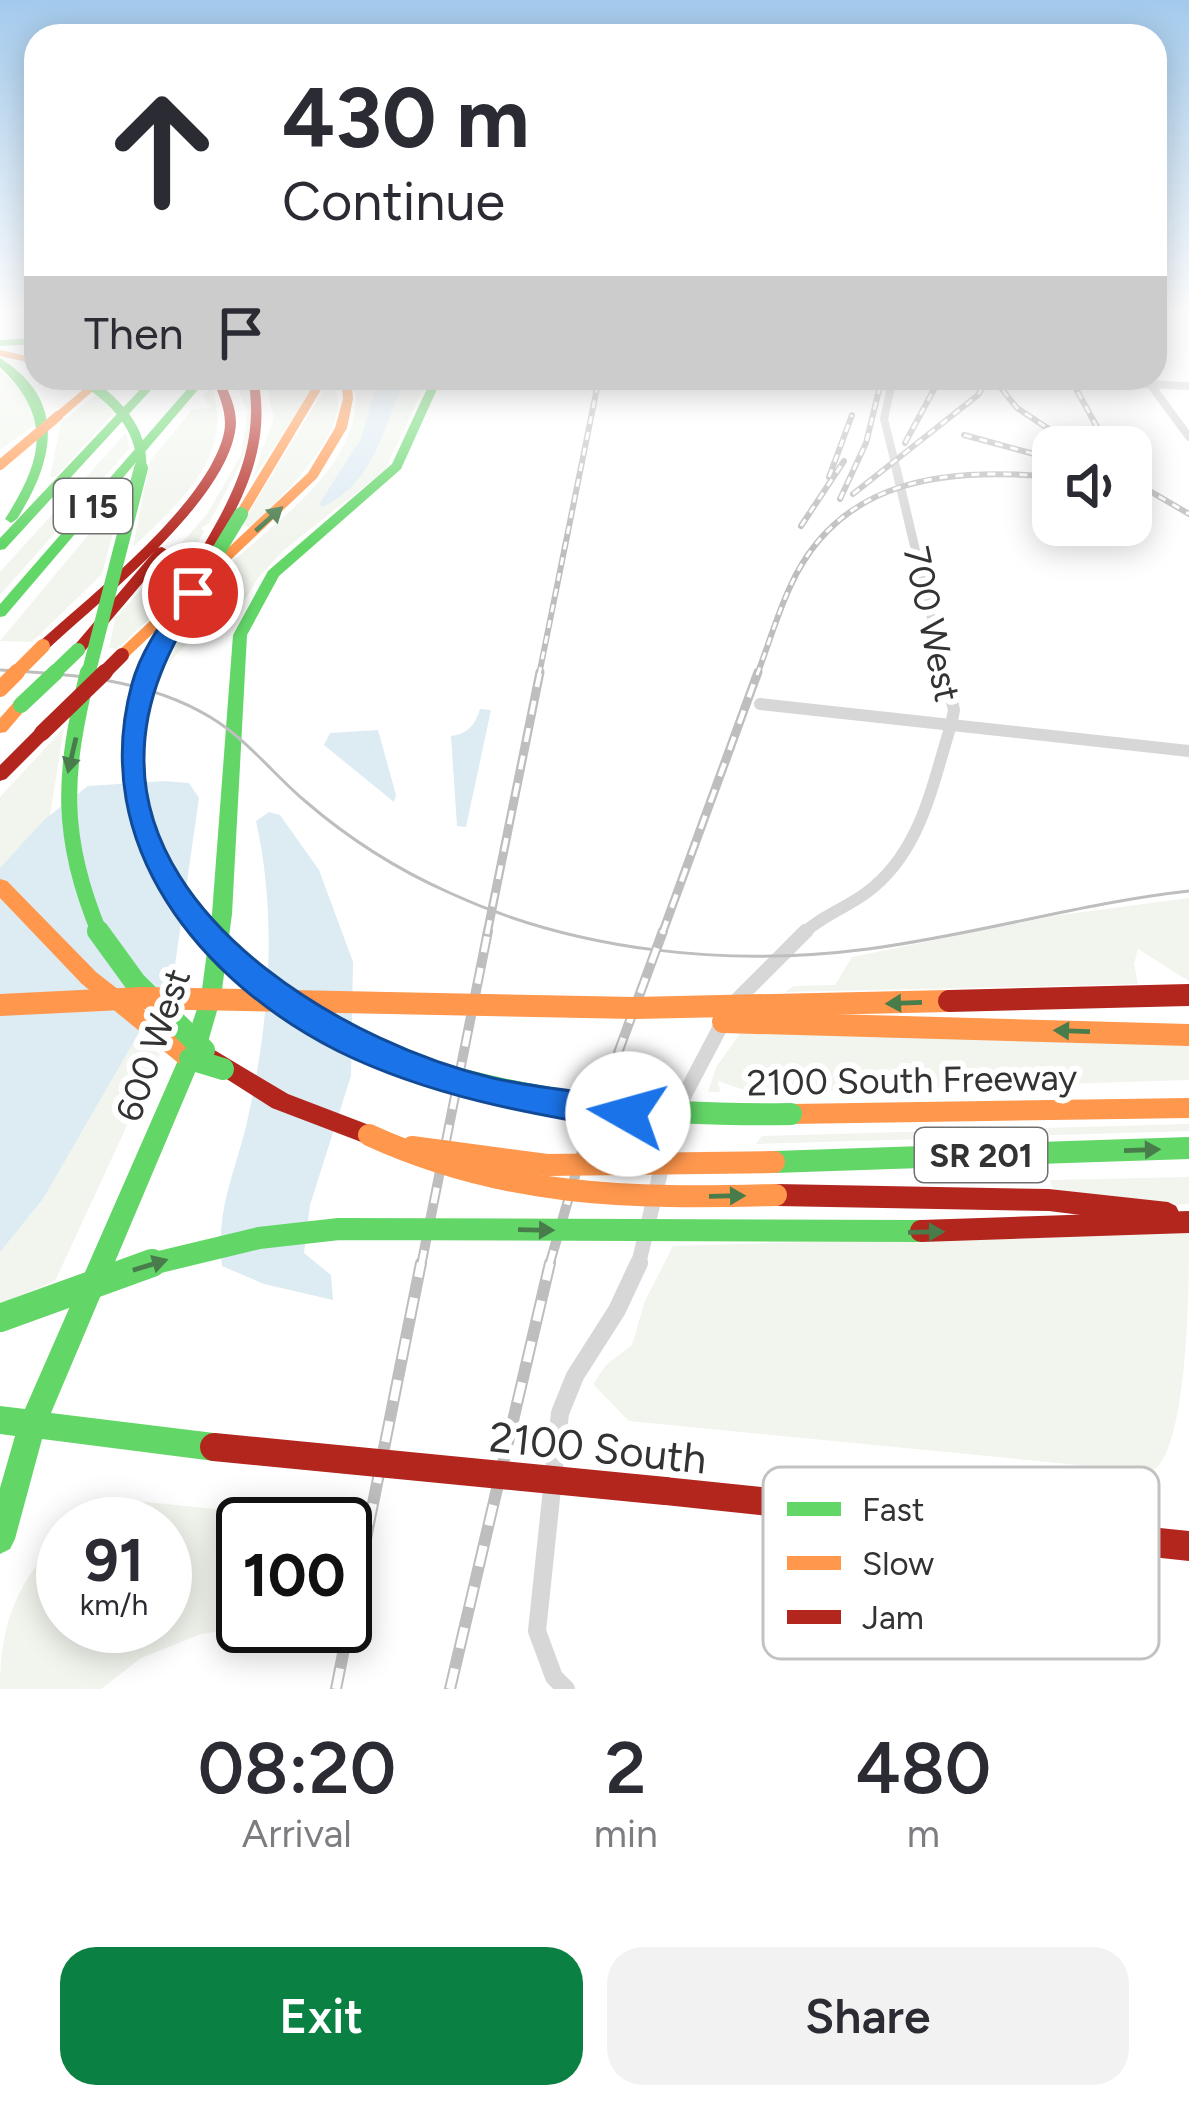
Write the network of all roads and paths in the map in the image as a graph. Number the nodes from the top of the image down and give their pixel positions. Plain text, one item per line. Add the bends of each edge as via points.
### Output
1 (30, 390) edge
2 (89, 390) edge
3 (101, 390) edge
4 (146, 390) edge
5 (193, 390) edge
6 (223, 390) edge
7 (258, 390) edge
8 (315, 390) edge
9 (345, 390) edge
10 (432, 390) edge
11 (890, 390) edge
12 (1155, 390) edge
13 (230, 431) junction
14 (1189, 437) edge
15 (0, 461) edge
16 (232, 514) junction
17 (0, 531) edge
18 (0, 546) edge
19 (0, 614) edge
20 (0, 689) edge
21 (760, 704) dead end
22 (952, 725) junction
23 (0, 728) edge
24 (1189, 751) edge
25 (0, 775) edge
26 (0, 886) edge
27 (1189, 995) edge
28 (439, 1002) junction
29 (0, 1005) edge
30 (1189, 1035) edge
31 (223, 1069) junction
32 (1189, 1092) edge
33 (1189, 1108) edge
34 (979, 1114) junction
35 (369, 1136) junction
36 (1189, 1148) edge
37 (1189, 1220) edge
38 (0, 1318) edge
39 (0, 1420) edge
40 (32, 1425) junction
41 (0, 1476) edge
42 (763, 1501) edge
43 (0, 1539) edge
44 (1159, 1543) edge
45 (1189, 1546) edge
46 (560, 1683) edge

1 - 17 main road via 40,406 44,463
2 - 15 main road, bridge
3 -> 31 main road, bridge via 127,414 142,465 68,772 68,848 83,901 117,963
4 - 18 main road, I 15
5 - 19 main road, I 15
6 - 13 main road
7 - 16 main road via 261,435
8 - 16 main road
25 -> 9 main road, bridge via 313,475 344,421
10 - 40 main road, 600 West via 397,466 273,574 239,635 211,997
11 - 22 street, 700 West via 884,419
12 - 14 street
13 - 20 main road, bridge via 193,500
13 - 23 main road, bridge via 234,449 209,500
16 - 34 main road, 2100 South Freeway / SR 201, bridge via 141,689 132,778 160,868 228,956 268,989 368,1049 518,1099 628,1114
21 - 22 street
22 - 24 street
22 - 46 street, 700 West via 905,854 744,990 697,1062 665,1142 638,1269 566,1388 560,1412 537,1631
26 - 31 main road, bridge via 98,988 190,1059
27 -> 28 main road, bridge via 634,1008
28 - 29 main road, bridge via 142,998
30 -> 28 main road, bridge via 602,1018
31 - 35 main road, 2100 South Freeway / SR 201
32 - 34 main road
33 - 34 main road, 2100 South Freeway / SR 201
35 -> 36 main road, 2100 South Freeway / SR 201, bridge via 479,1162 549,1168
35 -> 37 main road, bridge via 407,1160 515,1186 646,1196 1049,1200
38 -> 37 main road, bridge via 161,1261 339,1229 819,1234
39 - 40 main road, 2100 South
40 - 41 main road
40 - 42 main road, 2100 South, bridge
40 - 43 main road
44 - 45 main road, 2100 South, bridge

